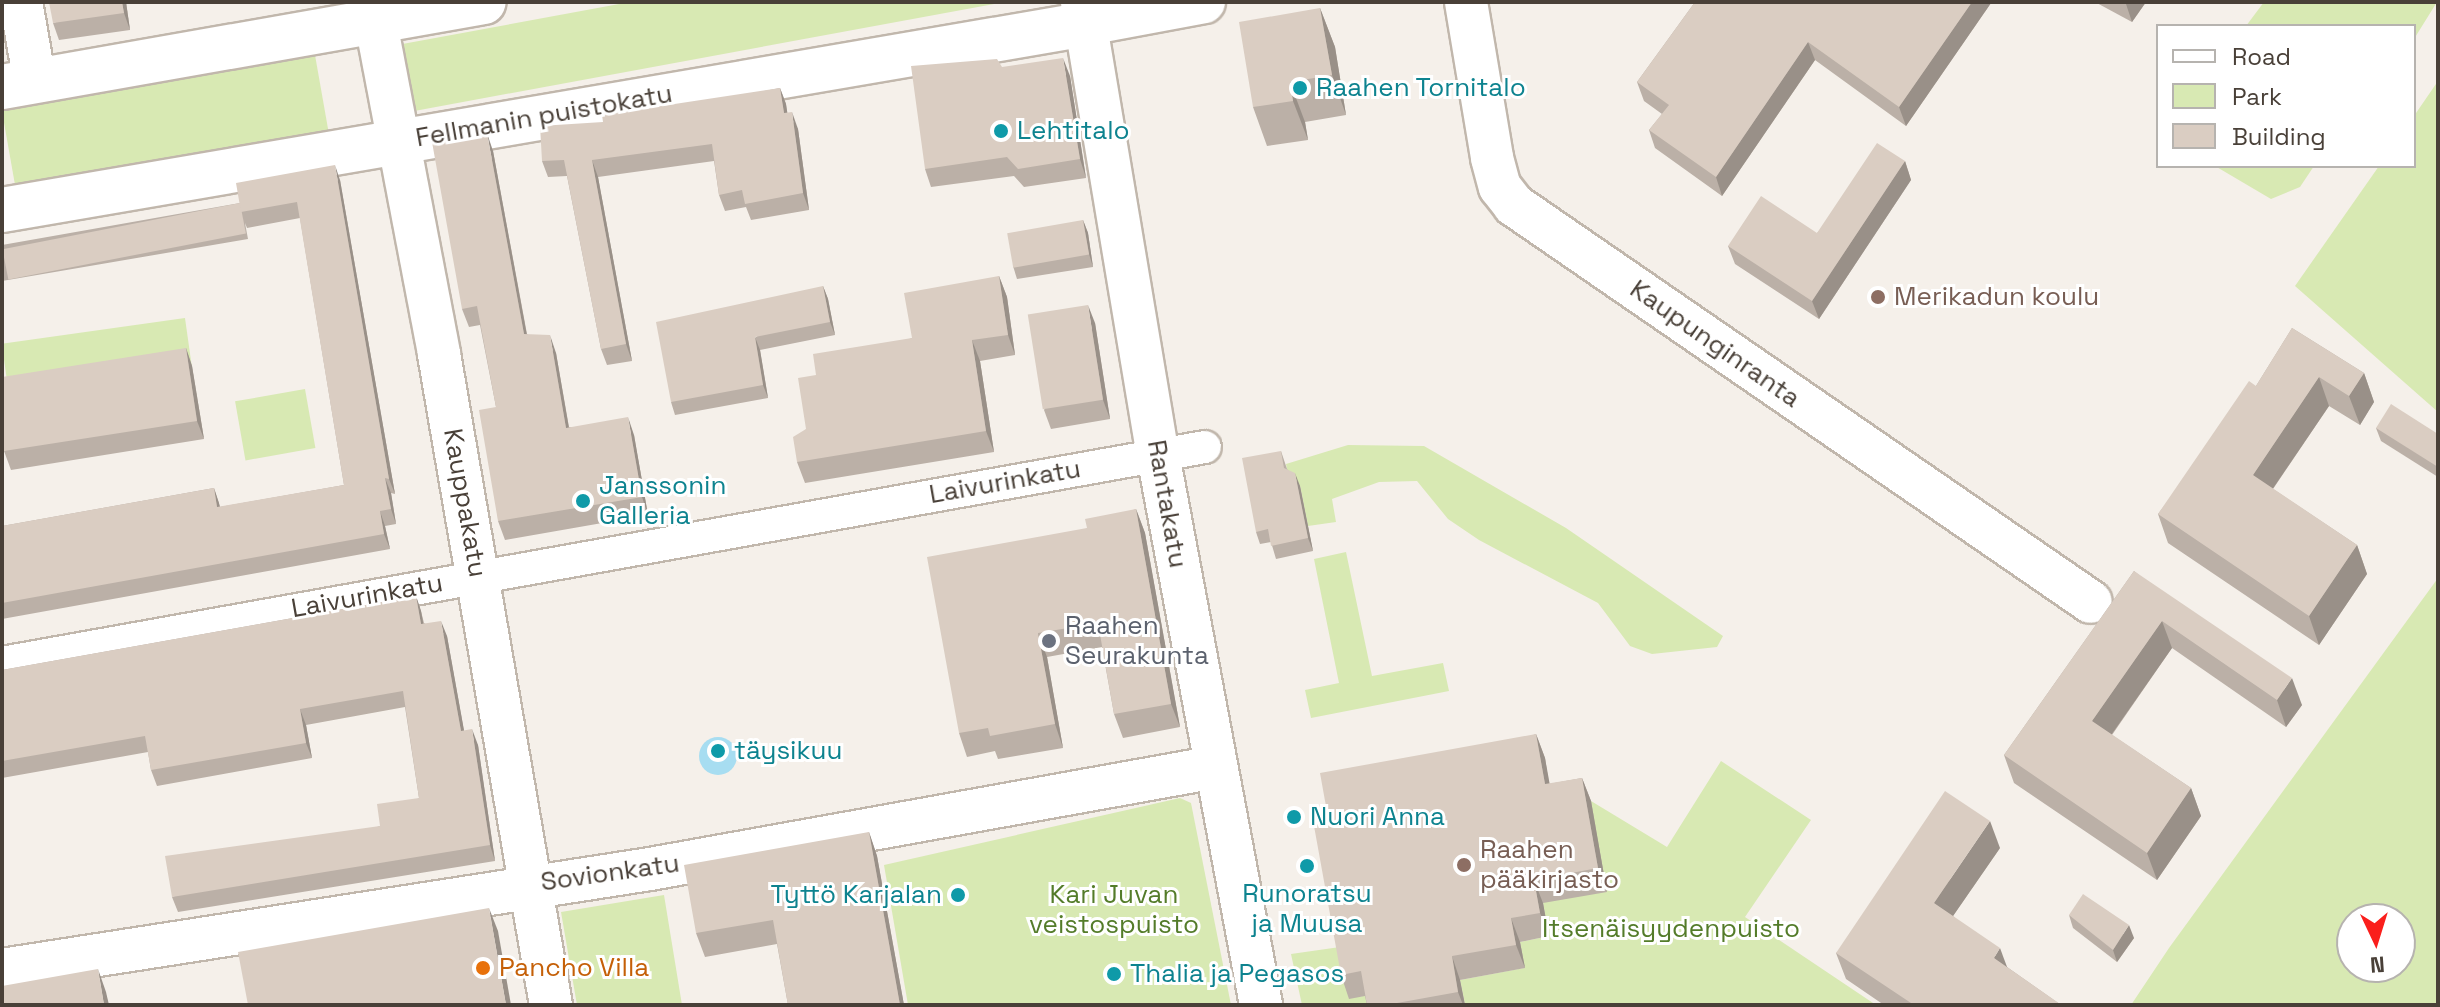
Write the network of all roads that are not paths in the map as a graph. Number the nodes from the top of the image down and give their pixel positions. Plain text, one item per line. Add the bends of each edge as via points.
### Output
1 (21, 2) edge
2 (484, 2) edge
3 (1204, 2) edge
4 (1466, 2) edge
5 (375, 12) edge
6 (1084, 13) edge
7 (19, 84) edge
8 (401, 141) junction
9 (2, 210) edge
10 (1205, 447) dead end
11 (1158, 455) junction
12 (478, 576) junction
13 (2091, 602) dead end
14 (2, 663) edge
15 (1216, 767) junction
16 (531, 885) junction
17 (2, 970) edge
18 (551, 1005) edge
19 (1261, 1005) edge

1 - 7 street
2 - 5 street
3 - 6 street
4 - 13 street, Kaupunginranta via 1492,158 1500,187 1514,205
5 - 7 street
5 - 8 street, Kauppakatu
6 - 8 street, Fellmanin puistokatu
6 - 11 street, Rantakatu
8 - 9 street, Fellmanin puistokatu
8 - 12 street, Kauppakatu
10 - 11 street, Laivurinkatu
11 - 12 street, Laivurinkatu
11 - 15 street, Rantakatu
12 - 14 street, Laivurinkatu
12 - 16 street, Kauppakatu
15 - 16 street, Sovionkatu
15 - 19 street, Rantakatu
16 - 17 street, Sovionkatu
16 - 18 street, Kauppakatu

